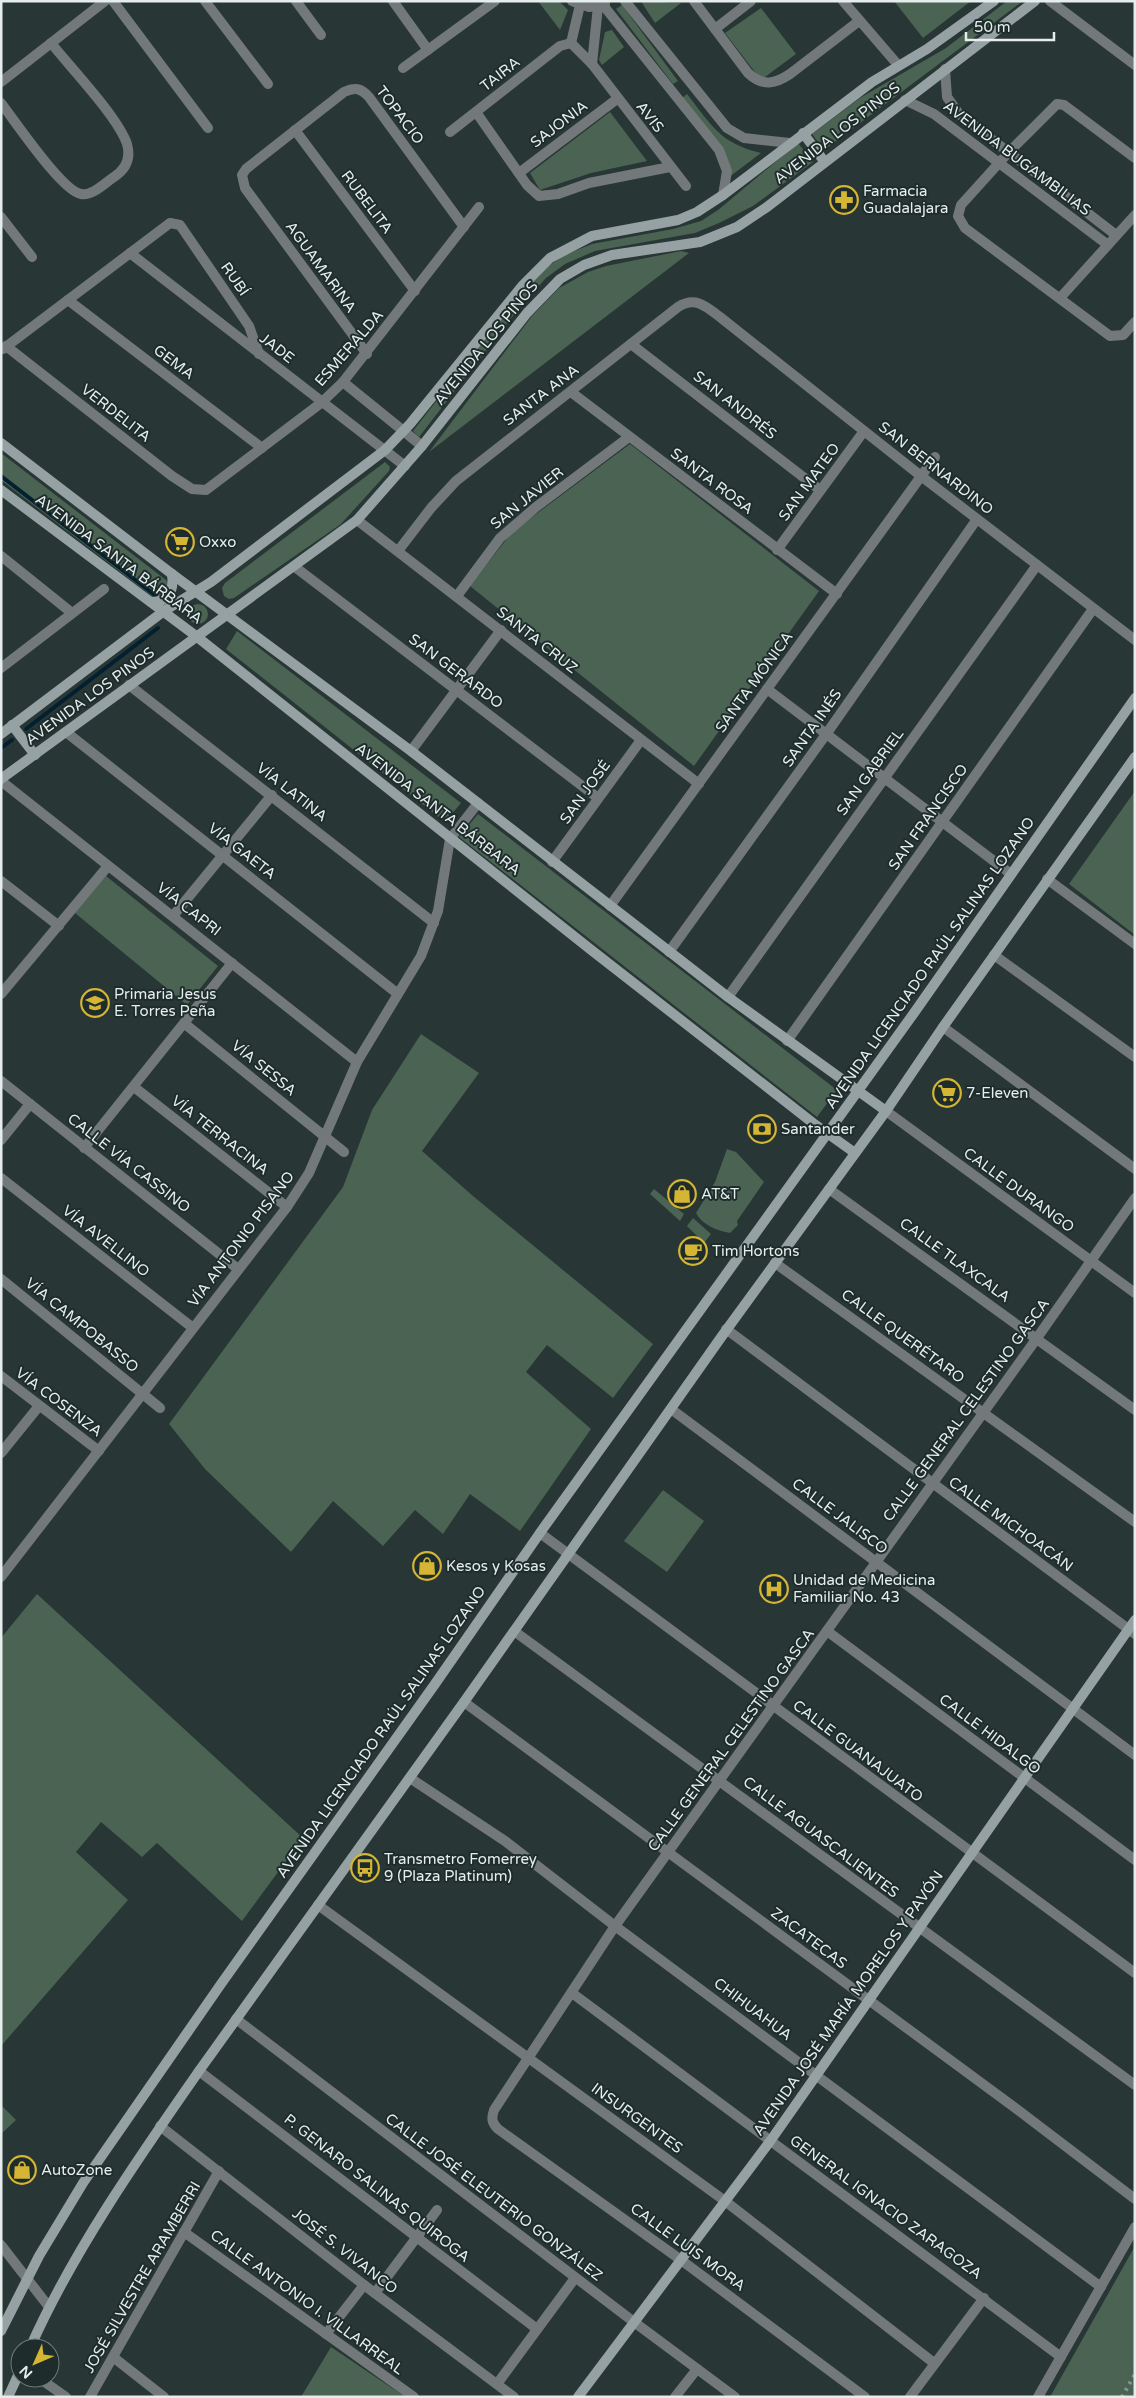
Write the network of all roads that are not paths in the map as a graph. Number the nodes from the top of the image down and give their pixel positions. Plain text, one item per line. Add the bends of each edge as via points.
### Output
1 (105, 1) edge
2 (113, 1) edge
3 (205, 1) edge
4 (296, 1) edge
5 (393, 1) edge
6 (495, 1) edge
7 (625, 1) edge
8 (694, 1) edge
9 (751, 1) edge
10 (843, 1) edge
11 (994, 1) edge
12 (1035, 1) edge
13 (1050, 1) edge
14 (576, 3) edge
15 (604, 4) edge
16 (859, 21) junction
17 (715, 29) junction
18 (321, 35) dead end
19 (51, 43) junction
20 (571, 43) junction
21 (428, 50) junction
22 (592, 64) junction
23 (898, 65) junction
24 (1135, 65) edge
25 (403, 68) dead end
26 (945, 69) junction
27 (1, 82) edge
28 (268, 84) dead end
29 (691, 85) junction
30 (678, 95) junction
31 (616, 99) junction
32 (905, 100) junction
33 (1, 103) edge
34 (476, 112) junction
35 (208, 128) dead end
36 (294, 130) junction
37 (450, 132) dead end
38 (803, 133) junction
39 (790, 143) junction
40 (1008, 153) junction
41 (1135, 158) edge
42 (824, 162) junction
43 (999, 164) junction
44 (670, 167) junction
45 (519, 173) junction
46 (686, 186) dead end
47 (723, 195) junction
48 (251, 198) joint
49 (479, 208) dead end
50 (1135, 215) edge
51 (1, 217) edge
52 (464, 227) junction
53 (1116, 235) junction
54 (1108, 245) junction
55 (130, 253) junction
56 (32, 257) dead end
57 (416, 291) junction
58 (1060, 298) junction
59 (68, 300) junction
60 (720, 317) joint
61 (1135, 322) edge
62 (631, 344) junction
63 (4, 348) edge
64 (260, 354) junction
65 (367, 354) junction
66 (343, 382) junction
67 (571, 392) junction
68 (321, 403) junction
69 (404, 431) junction
70 (864, 431) junction
71 (629, 437) junction
72 (1, 443) edge
73 (422, 446) junction
74 (262, 448) junction
75 (385, 450) junction
76 (935, 457) dead end
77 (405, 466) junction
78 (921, 476) junction
79 (212, 486) joint
80 (1, 490) edge
81 (820, 490) junction
82 (977, 519) junction
83 (356, 520) junction
84 (778, 550) junction
85 (398, 551) junction
86 (1, 556) edge
87 (1037, 565) junction
88 (295, 567) junction
89 (172, 574) junction
90 (104, 589) dead end
91 (196, 592) junction
92 (837, 594) junction
93 (457, 596) junction
94 (151, 602) junction
95 (1094, 609) junction
96 (164, 611) junction
97 (72, 613) junction
98 (227, 615) junction
99 (501, 630) junction
100 (196, 636) junction
101 (1135, 640) edge
102 (3, 663) edge
103 (129, 685) junction
104 (767, 689) junction
105 (456, 690) junction
106 (1135, 698) edge
107 (12, 726) junction
108 (66, 732) junction
109 (827, 733) junction
110 (1, 734) edge
111 (641, 740) junction
112 (411, 751) junction
113 (35, 755) junction
114 (1135, 756) edge
115 (884, 777) junction
116 (1, 780) edge
117 (699, 784) junction
118 (272, 795) junction
119 (598, 798) junction
120 (478, 803) junction
121 (943, 822) junction
122 (450, 839) junction
123 (224, 855) junction
124 (552, 862) junction
125 (108, 866) junction
126 (1011, 874) junction
127 (1047, 879) junction
128 (1, 881) edge
129 (610, 906) junction
130 (173, 916) junction
131 (434, 923) junction
132 (59, 926) junction
133 (1135, 944) edge
134 (669, 952) junction
135 (994, 955) junction
136 (232, 963) junction
137 (5, 981) edge
138 (1, 994) edge
139 (398, 994) junction
140 (728, 997) junction
141 (185, 1024) junction
142 (943, 1026) junction
143 (787, 1041) junction
144 (1135, 1057) edge
145 (357, 1062) junction
146 (1, 1081) edge
147 (134, 1087) junction
148 (858, 1091) junction
149 (30, 1104) junction
150 (886, 1111) junction
151 (827, 1133) junction
152 (324, 1135) junction
153 (1, 1140) edge
154 (84, 1148) junction
155 (344, 1152) dead end
156 (855, 1153) junction
157 (1135, 1169) edge
158 (1, 1178) edge
159 (829, 1189) junction
160 (1135, 1198) edge
161 (287, 1207) junction
162 (1090, 1261) junction
163 (775, 1263) junction
164 (238, 1268) junction
165 (1, 1279) edge
166 (1135, 1293) edge
167 (193, 1328) junction
168 (726, 1329) junction
169 (1038, 1338) junction
170 (1, 1376) edge
171 (144, 1394) junction
172 (39, 1406) junction
173 (160, 1408) dead end
174 (671, 1409) junction
175 (1135, 1410) edge
176 (983, 1411) junction
177 (99, 1451) junction
178 (1, 1453) edge
179 (932, 1484) junction
180 (1135, 1522) edge
181 (540, 1533) junction
182 (568, 1556) junction
183 (876, 1562) junction
184 (1, 1577) edge
185 (1133, 1628) edge
186 (514, 1631) junction
187 (827, 1631) junction
188 (464, 1702) junction
189 (774, 1707) junction
190 (1074, 1709) junction
191 (1135, 1755) edge
192 (410, 1778) junction
193 (1024, 1779) junction
194 (721, 1780) junction
195 (669, 1852) junction
196 (971, 1853) junction
197 (1135, 1860) edge
198 (318, 1905) junction
199 (615, 1926) junction
200 (918, 1928) junction
201 (1135, 1973) edge
202 (572, 1992) junction
203 (868, 2001) junction
204 (236, 2019) junction
205 (528, 2056) junction
206 (199, 2071) junction
207 (816, 2074) junction
208 (1135, 2085) edge
209 (493, 2124) joint
210 (160, 2126) junction
211 (771, 2140) junction
212 (219, 2171) junction
213 (1135, 2199) edge
214 (725, 2201) junction
215 (437, 2210) dead end
216 (1135, 2227) edge
217 (184, 2232) junction
218 (415, 2237) junction
219 (1, 2245) edge
220 (681, 2260) junction
221 (575, 2278) junction
222 (26, 2280) junction
223 (364, 2285) junction
224 (1101, 2287) junction
225 (374, 2293) junction
226 (984, 2298) junction
227 (49, 2307) junction
228 (634, 2322) junction
229 (537, 2329) junction
230 (1, 2331) edge
231 (326, 2334) junction
232 (35, 2338) edge
233 (113, 2357) junction
234 (1061, 2357) junction
235 (934, 2363) junction
236 (697, 2369) junction
237 (497, 2384) junction
238 (53, 2388) edge
239 (66, 2397) edge
240 (90, 2397) edge
241 (164, 2397) edge
242 (413, 2397) edge
243 (514, 2397) edge
244 (578, 2397) edge
245 (675, 2397) edge
246 (735, 2397) edge
247 (865, 2397) edge
248 (910, 2397) edge
249 (1038, 2397) edge

1 - 19 street
2 - 35 street
3 - 28 street
4 - 18 street
5 - 21 street
6 - 21 street
7 - 29 street
8 - 17 street
9 - 17 street
10 - 16 street
11 - 23 street, AVENIDA LOS PINOS via 927,49
12 - 26 street, AVENIDA LOS PINOS
13 - 24 street
14 - 15 street
14 - 20 street
15 - 22 street
15 - 30 street
16 - 17 street via 790,74 770,84 748,74
16 - 23 street
19 - 27 street
19 - 33 street via 121,132 129,153 128,163 121,172 90,194 72,190 58,178
20 - 22 street, AVIS
20 - 34 street, TAIRA via 560,46
21 - 25 street
22 - 31 street, AVIS
23 - 38 street, AVENIDA LOS PINOS
26 - 32 street, AVENIDA LOS PINOS
26 - 40 street, AVENIDA BUGAMBILIAS via 945,90 953,107
29 - 30 street
29 - 39 street via 734,133 755,140
30 - 47 street via 724,160 727,170
31 - 44 street, AVIS
31 - 45 street, SAJONIA
32 - 42 street, AVENIDA LOS PINOS
32 - 43 street, AVENIDA BUGAMBILIAS via 934,114
34 - 37 street, TAIRA
34 - 45 street
36 - 48 street, TOPACIO via 246,169 242,181
36 - 52 street, TOPACIO via 344,92 361,89
36 - 57 street, RUBELITA
38 - 39 street, AVENIDA LOS PINOS
38 - 42 street
39 - 47 street, AVENIDA LOS PINOS
40 - 41 street via 1059,103
40 - 43 street
40 - 53 street, AVENIDA BUGAMBILIAS
42 - 73 street, AVENIDA LOS PINOS via 737,226 700,242 612,255 566,275 541,296
43 - 54 street, AVENIDA BUGAMBILIAS
43 - 58 street via 961,205 958,214 965,228
44 - 45 street via 589,184 547,197 534,193
44 - 46 street, AVIS
47 - 69 street, AVENIDA LOS PINOS via 687,217 592,236 550,258 523,286
48 - 65 street, AGUAMARINA
49 - 52 street, ESMERALDA
50 - 53 street
51 - 56 street
52 - 57 street, ESMERALDA
53 - 54 street
54 - 58 street
55 - 59 street
55 - 64 street, JADE
55 - 64 street, RUBÍ via 170,223 180,225 249,326
57 - 65 street, ESMERALDA
58 - 61 street via 1110,336 1123,335
59 - 63 street
59 - 74 street, GEMA
60 - 62 street, SANTA ANA via 700,303 686,302
60 - 70 street, SAN BERNARDINO
62 - 67 street, SANTA ANA
62 - 81 street, SAN ANDRÉS
63 - 79 street, VERDELITA via 182,483 200,490
64 - 68 street, JADE
65 - 66 street, ESMERALDA
66 - 68 street, ESMERALDA
66 - 69 street
67 - 71 street, SANTA ROSA
67 - 85 street, SANTA ANA via 456,481
68 - 74 street, ESMERALDA
68 - 75 street, JADE
69 - 73 street
69 - 75 street, AVENIDA LOS PINOS
70 - 78 street, SAN BERNARDINO
70 - 81 street, SAN MATEO
71 - 84 street, SANTA ROSA
71 - 93 street, SAN JAVIER via 500,538
72 - 89 street, AVENIDA SANTA BÁRBARA
73 - 77 street, AVENIDA LOS PINOS
74 - 79 street, ESMERALDA
75 - 77 street, JADE
75 - 91 street, AVENIDA LOS PINOS
76 - 78 street, SANTA MÓNICA
77 - 83 street, AVENIDA LOS PINOS
78 - 82 street, SAN BERNARDINO
78 - 92 street, SANTA MÓNICA
80 - 94 street, AVENIDA SANTA BÁRBARA
81 - 84 street, SAN MATEO
82 - 87 street, SAN BERNARDINO
82 - 109 street, SANTA INÉS
83 - 85 street, SANTA CRUZ
83 - 88 street, AVENIDA LOS PINOS
84 - 92 street, SANTA ROSA
85 - 93 street, SANTA CRUZ
86 - 97 street
87 - 95 street, SAN BERNARDINO
87 - 115 street, SAN GABRIEL
88 - 98 street, AVENIDA LOS PINOS
88 - 105 street, SAN GERARDO
89 - 91 street, AVENIDA SANTA BÁRBARA
89 - 94 street via 170,595 160,602
90 - 97 street
91 - 96 street, AVENIDA LOS PINOS
91 - 98 street, AVENIDA SANTA BÁRBARA
92 - 104 street, SANTA MÓNICA
93 - 99 street, SANTA CRUZ
94 - 96 street, AVENIDA SANTA BÁRBARA
95 - 101 street, SAN BERNARDINO
95 - 121 street, SAN FRANCISCO
96 - 100 street, AVENIDA SANTA BÁRBARA
96 - 107 street, AVENIDA LOS PINOS
97 - 102 street
98 - 100 street, AVENIDA LOS PINOS
98 - 112 street, AVENIDA SANTA BÁRBARA
99 - 105 street
99 - 111 street, SANTA CRUZ
100 - 103 street, AVENIDA LOS PINOS
100 - 122 street, AVENIDA SANTA BÁRBARA
103 - 108 street, AVENIDA LOS PINOS
103 - 118 street, VÍA LATINA
104 - 109 street
104 - 117 street, SANTA MÓNICA
105 - 112 street
105 - 119 street, SAN GERARDO
106 - 126 street, AVENIDA LICENCIADO RAÚL SALINAS LOZANO
107 - 110 street, AVENIDA LOS PINOS
107 - 113 street
108 - 113 street, AVENIDA LOS PINOS
108 - 123 street, VÍA GAETA
109 - 115 street
109 - 134 street, SANTA INÉS
111 - 117 street, SANTA CRUZ
111 - 119 street, SAN JOSÉ
112 - 120 street, AVENIDA SANTA BÁRBARA
113 - 116 street, AVENIDA LOS PINOS
114 - 127 street
115 - 121 street
115 - 140 street, SAN GABRIEL
116 - 125 street, VÍA CAPRI
117 - 129 street, SANTA MÓNICA
118 - 123 street
118 - 131 street, VÍA LATINA
119 - 124 street, SAN JOSÉ
120 - 122 street, VÍA ANTONIO PISANO
120 - 124 street, AVENIDA SANTA BÁRBARA
121 - 126 street
121 - 143 street, SAN FRANCISCO
122 - 131 street, VÍA ANTONIO PISANO via 442,895
122 - 151 street, AVENIDA SANTA BÁRBARA
123 - 130 street
123 - 139 street, VÍA GAETA
124 - 129 street, AVENIDA SANTA BÁRBARA
125 - 130 street, VÍA CAPRI
125 - 132 street
126 - 148 street, AVENIDA LICENCIADO RAÚL SALINAS LOZANO
127 - 133 street
127 - 135 street
128 - 132 street
129 - 134 street, AVENIDA SANTA BÁRBARA
130 - 136 street, VÍA CAPRI
131 - 139 street, VÍA ANTONIO PISANO via 421,956
132 - 137 street
134 - 140 street, AVENIDA SANTA BÁRBARA
135 - 142 street
135 - 144 street
136 - 141 street
136 - 145 street, VÍA CAPRI
137 - 138 street
139 - 145 street, VÍA ANTONIO PISANO
140 - 143 street, AVENIDA SANTA BÁRBARA
141 - 147 street
141 - 152 street, VÍA SESSA
142 - 150 street
142 - 157 street
143 - 148 street, AVENIDA SANTA BÁRBARA
145 - 152 street, VÍA ANTONIO PISANO
146 - 149 street, CALLE VÍA CASSINO
147 - 154 street
147 - 161 street, VÍA TERRACINA
148 - 150 street, AVENIDA SANTA BÁRBARA
148 - 151 street, AVENIDA LICENCIADO RAÚL SALINAS LOZANO
149 - 153 street
149 - 154 street, CALLE VÍA CASSINO
150 - 156 street
150 - 162 street, CALLE DURANGO
151 - 156 street, AVENIDA SANTA BÁRBARA
151 - 181 street, AVENIDA LICENCIADO RAÚL SALINAS LOZANO
152 - 155 street, VÍA SESSA
152 - 161 street, VÍA ANTONIO PISANO via 309,1173
154 - 164 street, CALLE VÍA CASSINO
156 - 159 street
158 - 167 street, VÍA AVELLINO
159 - 163 street
159 - 169 street, CALLE TLAXCALA
160 - 162 street, CALLE GENERAL CELESTINO GASCA
161 - 164 street, VÍA ANTONIO PISANO
162 - 166 street, CALLE DURANGO
162 - 169 street, CALLE GENERAL CELESTINO GASCA
163 - 168 street
163 - 176 street, CALLE QUERÉTARO
164 - 167 street, VÍA ANTONIO PISANO
165 - 171 street, VÍA CAMPOBASSO
167 - 171 street, VÍA ANTONIO PISANO
168 - 174 street
168 - 179 street, CALLE MICHOACÁN
169 - 175 street, CALLE TLAXCALA
169 - 176 street, CALLE GENERAL CELESTINO GASCA
170 - 172 street, VÍA COSENZA
171 - 173 street, VÍA CAMPOBASSO
171 - 177 street, VÍA ANTONIO PISANO
172 - 177 street, VÍA COSENZA
172 - 178 street
174 - 182 street
174 - 183 street, CALLE JALISCO
176 - 179 street, CALLE GENERAL CELESTINO GASCA
176 - 180 street, CALLE QUERÉTARO
177 - 184 street, VÍA ANTONIO PISANO
179 - 183 street, CALLE GENERAL CELESTINO GASCA
179 - 185 street, CALLE MICHOACÁN
181 - 182 street, CALLE GUANAJUATO
181 - 222 street, AVENIDA LICENCIADO RAÚL SALINAS LOZANO via 89,2175
182 - 186 street
182 - 189 street, CALLE GUANAJUATO
183 - 187 street, CALLE GENERAL CELESTINO GASCA
183 - 190 street, CALLE JALISCO
185 - 190 street, AVENIDA JOSÉ MARÍA MORELOS Y PAVÓN
186 - 188 street
186 - 194 street, CALLE AGUASCALIENTES
187 - 189 street, CALLE GENERAL CELESTINO GASCA
187 - 193 street, CALLE HIDALGO
188 - 192 street
188 - 195 street, ZACATECAS
189 - 194 street, CALLE GENERAL CELESTINO GASCA
189 - 196 street, CALLE GUANAJUATO
190 - 191 street, CALLE JALISCO
190 - 193 street, AVENIDA JOSÉ MARÍA MORELOS Y PAVÓN
192 - 198 street
192 - 199 street, CHIHUAHUA via 505,1841
193 - 196 street, AVENIDA JOSÉ MARÍA MORELOS Y PAVÓN
193 - 197 street, CALLE HIDALGO
194 - 195 street, CALLE GENERAL CELESTINO GASCA
194 - 200 street, CALLE AGUASCALIENTES
195 - 199 street, CALLE GENERAL CELESTINO GASCA
195 - 203 street, ZACATECAS
196 - 200 street, AVENIDA JOSÉ MARÍA MORELOS Y PAVÓN
196 - 201 street, CALLE GUANAJUATO
198 - 204 street
198 - 205 street, INSURGENTES
199 - 202 street, CALLE GENERAL CELESTINO GASCA
199 - 207 street, CHIHUAHUA
200 - 203 street, AVENIDA JOSÉ MARÍA MORELOS Y PAVÓN
200 - 208 street, CALLE AGUASCALIENTES
202 - 205 street, CALLE GENERAL CELESTINO GASCA
202 - 211 street, GENERAL IGNACIO ZARAGOZA
203 - 207 street, AVENIDA JOSÉ MARÍA MORELOS Y PAVÓN
203 - 213 street, ZACATECAS
204 - 206 street
204 - 221 street, CALLE JOSÉ ELEUTERIO GONZÁLEZ
205 - 209 street, CALLE GENERAL CELESTINO GASCA via 494,2110
205 - 214 street, INSURGENTES
206 - 210 street
206 - 218 street, P. GENARO SALINAS QUIROGA
207 - 211 street, AVENIDA JOSÉ MARÍA MORELOS Y PAVÓN
207 - 224 street, CHIHUAHUA
209 - 220 street, CALLE LUIS MORA
210 - 212 street, JOSÉ S. VIVANCO
210 - 227 street
211 - 214 street, AVENIDA JOSÉ MARÍA MORELOS Y PAVÓN
211 - 226 street, GENERAL IGNACIO ZARAGOZA
212 - 217 street, JOSÉ SILVESTRE ARAMBERRI
212 - 223 street, JOSÉ S. VIVANCO
214 - 220 street, AVENIDA JOSÉ MARÍA MORELOS Y PAVÓN
214 - 235 street, INSURGENTES
215 - 218 street
216 - 224 street
217 - 231 street, CALLE ANTONIO I. VILLARREAL
217 - 233 street, JOSÉ SILVESTRE ARAMBERRI
218 - 225 street
218 - 229 street, P. GENARO SALINAS QUIROGA
219 - 222 street
220 - 228 street, AVENIDA JOSÉ MARÍA MORELOS Y PAVÓN
220 - 247 street, CALLE LUIS MORA
221 - 228 street, CALLE JOSÉ ELEUTERIO GONZÁLEZ
221 - 229 street
222 - 227 street
222 - 230 street, AVENIDA LICENCIADO RAÚL SALINAS LOZANO
223 - 225 street, JOSÉ S. VIVANCO
223 - 231 street
224 - 234 street
225 - 237 street, JOSÉ S. VIVANCO
226 - 234 street, GENERAL IGNACIO ZARAGOZA
226 - 235 street
227 - 232 street
228 - 236 street, CALLE JOSÉ ELEUTERIO GONZÁLEZ
228 - 244 street, AVENIDA JOSÉ MARÍA MORELOS Y PAVÓN
229 - 237 street
231 - 242 street, CALLE ANTONIO I. VILLARREAL
233 - 240 street, JOSÉ SILVESTRE ARAMBERRI
233 - 241 street
234 - 249 street
235 - 248 street
236 - 245 street
236 - 246 street, CALLE JOSÉ ELEUTERIO GONZÁLEZ
237 - 243 street, JOSÉ S. VIVANCO
238 - 239 street

